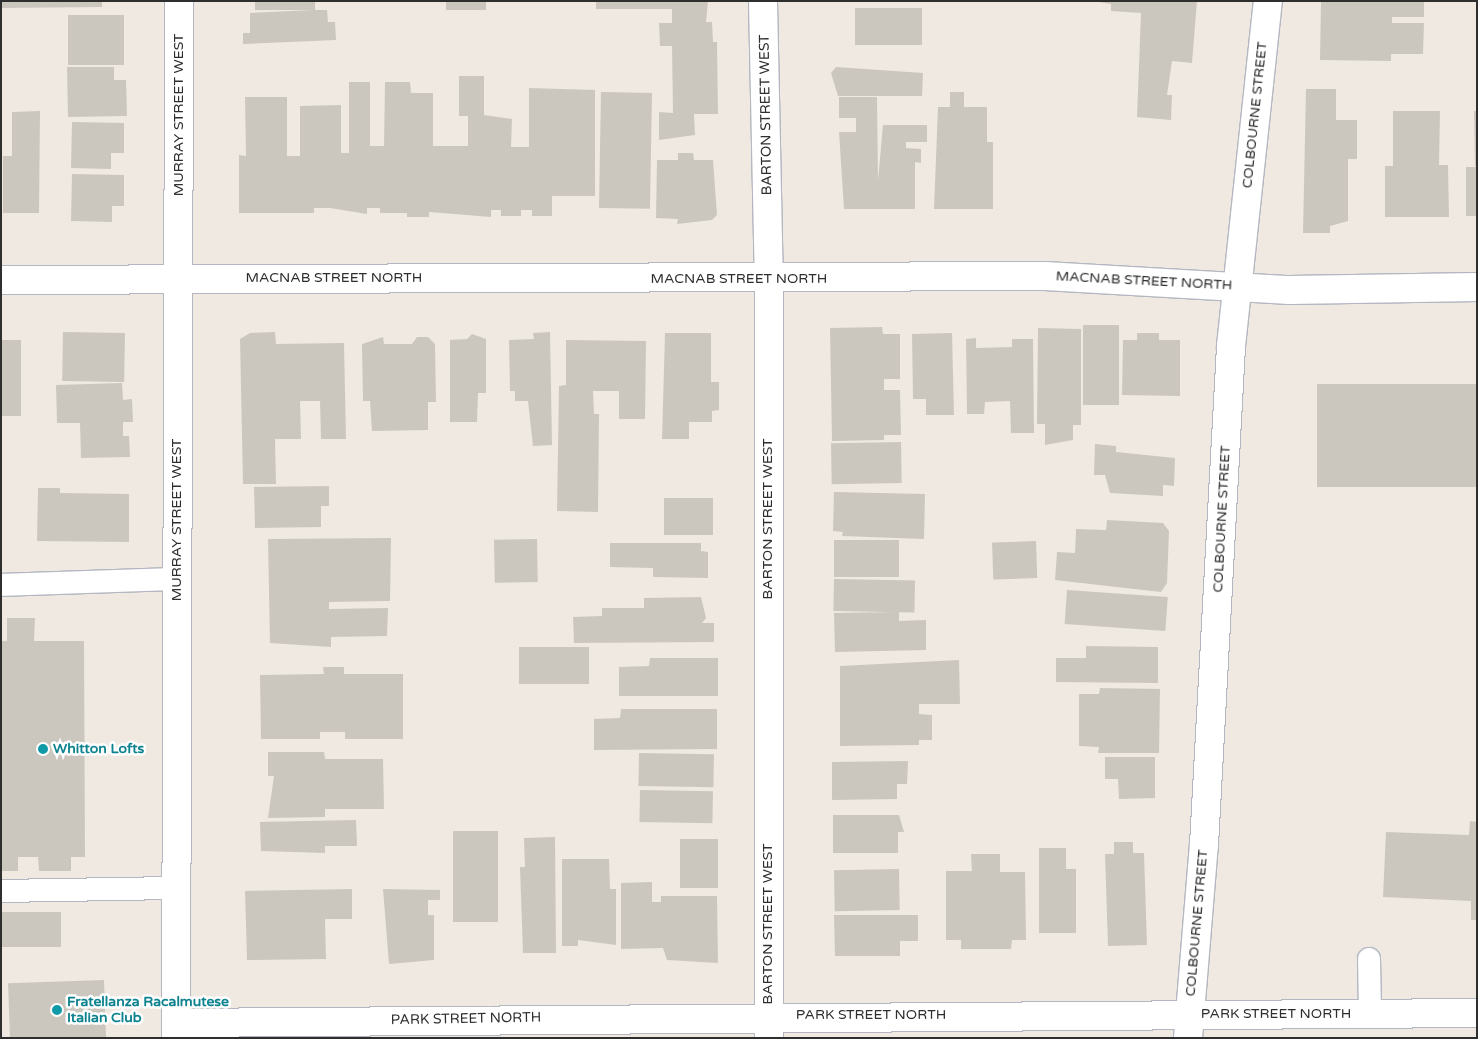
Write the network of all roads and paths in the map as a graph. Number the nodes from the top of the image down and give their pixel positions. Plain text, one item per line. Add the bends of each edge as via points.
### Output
1 (179, 1) edge
2 (764, 1) edge
3 (1268, 1) edge
4 (178, 278) junction
5 (768, 279) junction
6 (1, 280) edge
7 (1237, 285) junction
8 (1477, 288) edge
9 (177, 578) junction
10 (1, 585) edge
11 (176, 888) junction
12 (1, 891) edge
13 (1369, 959) dead end
14 (1477, 1012) edge
15 (1370, 1013) junction
16 (1189, 1026) edge
17 (769, 1027) edge
18 (176, 1030) edge

1 - 4 street, MURRAY STREET WEST
2 - 5 street, BARTON STREET WEST
3 - 7 street, COLBOURNE STREET
4 - 5 street, MACNAB STREET NORTH
4 - 6 street, MACNAB STREET NORTH
4 - 9 street, MURRAY STREET WEST
5 - 7 street, MACNAB STREET NORTH via 1045,276
5 - 17 street, BARTON STREET WEST
7 - 8 street, MACNAB STREET NORTH via 1290,290
7 - 16 street, COLBOURNE STREET
9 - 10 lane
9 - 11 street, MURRAY STREET WEST
11 - 12 lane
11 - 18 street, MURRAY STREET WEST
13 - 15 lane
14 - 15 street, PARK STREET NORTH
15 - 16 street, PARK STREET NORTH
16 - 17 street, PARK STREET NORTH
17 - 18 street, PARK STREET NORTH

